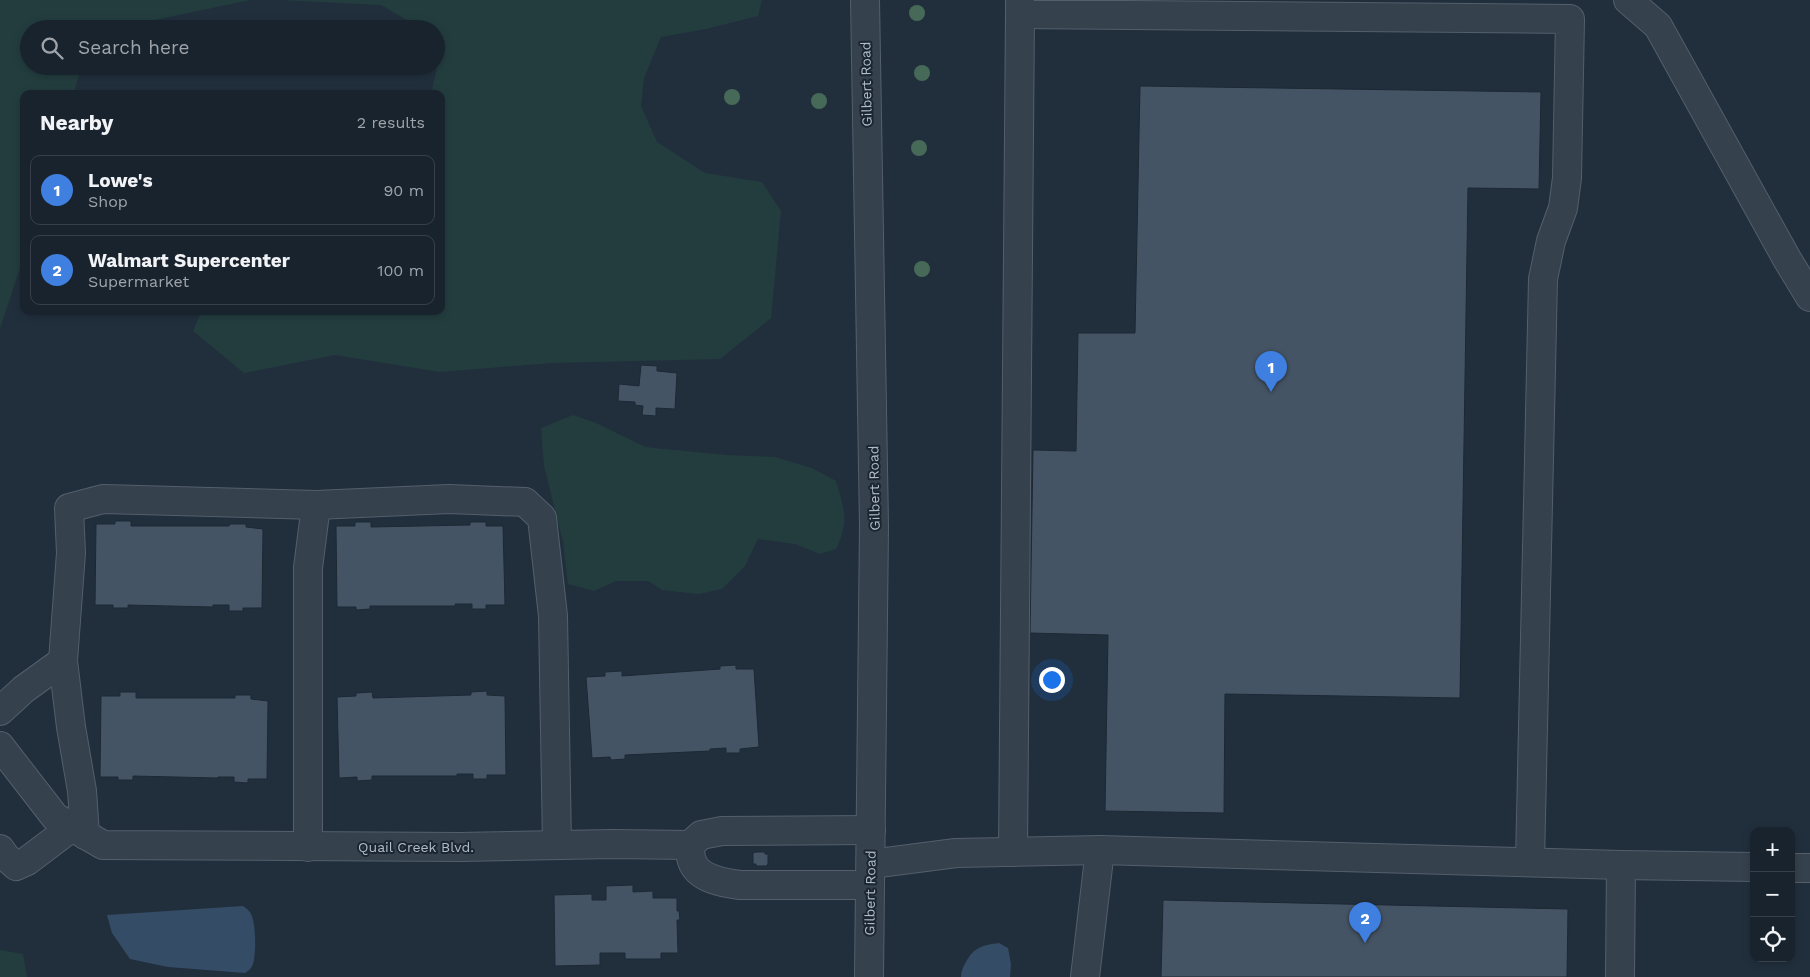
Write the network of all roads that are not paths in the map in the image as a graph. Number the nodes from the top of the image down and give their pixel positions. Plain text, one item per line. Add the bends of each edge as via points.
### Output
1 (865, 0) edge
2 (1628, 0) edge
3 (1020, 7) edge
4 (1810, 297) edge
5 (316, 505) junction
6 (64, 661) junction
7 (0, 711) edge
8 (0, 746) edge
9 (871, 830) junction
10 (78, 831) junction
11 (557, 845) junction
12 (690, 845) junction
13 (308, 847) junction
14 (0, 849) edge
15 (1100, 850) junction
16 (1013, 852) junction
17 (1530, 862) junction
18 (1621, 865) junction
19 (1750, 867) edge
20 (1795, 868) edge
21 (1810, 868) edge
22 (870, 874) junction
23 (869, 977) edge
24 (1085, 977) edge
25 (1620, 977) edge

1 - 9 street, Gilbert Road via 874,526
2 - 4 street via 1658,26
3 - 16 street
3 - 17 street via 1570,19 1567,178 1563,208 1551,241 1543,279
5 - 6 street via 103,499 70,508 71,552
5 - 11 street via 449,499 525,502 542,518 554,616
5 - 13 street via 308,568
6 - 7 street via 24,689
6 - 10 street via 70,727 82,791
8 - 10 street, Quail Creek Blvd. via 55,817
9 - 12 street, Quail Creek Blvd. via 722,831 701,835
9 - 22 street, Gilbert Road
10 - 13 street, Quail Creek Blvd. via 103,845
10 - 14 street via 16,866
11 - 12 street, Quail Creek Blvd.
11 - 13 street, Quail Creek Blvd.
12 - 22 street via 696,869 725,883 740,885
15 - 16 street
15 - 17 street
15 - 24 street
16 - 22 street via 956,853
17 - 18 street
18 - 19 street
18 - 25 street
20 - 21 street
22 - 23 street, Gilbert Road

